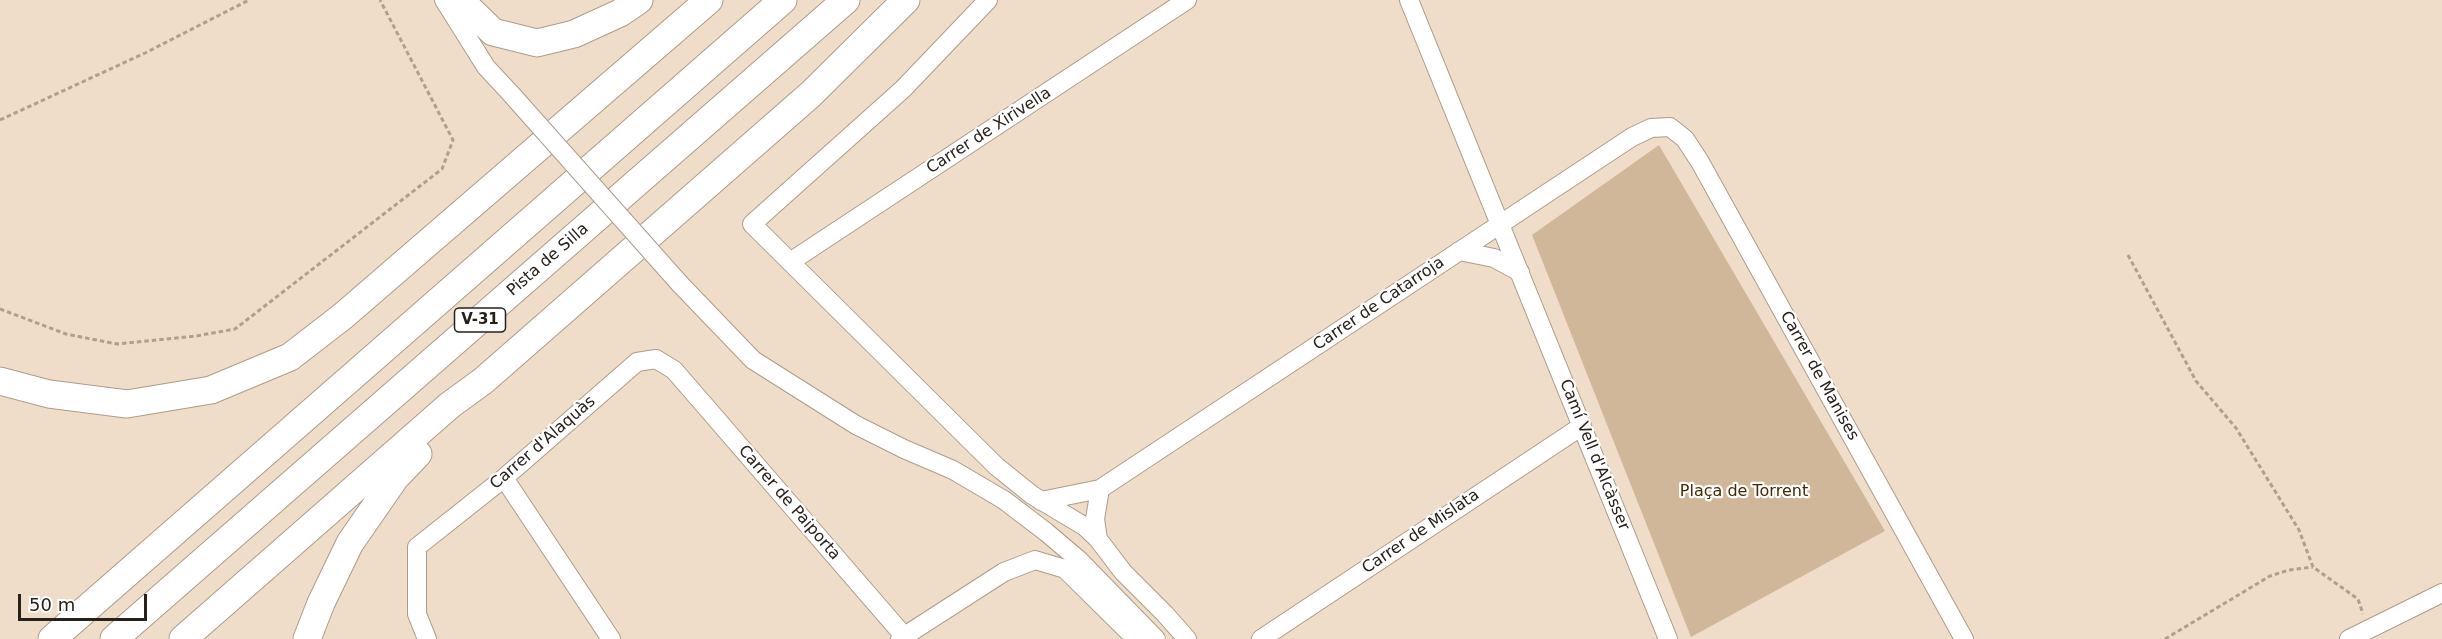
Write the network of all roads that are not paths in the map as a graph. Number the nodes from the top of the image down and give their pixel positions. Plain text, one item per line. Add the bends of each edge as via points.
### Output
1 (444, 0) edge
2 (460, 0) edge
3 (639, 0) edge
4 (709, 0) edge
5 (783, 0) edge
6 (846, 0) edge
7 (906, 0) edge
8 (988, 0) edge
9 (1187, 0) edge
10 (1409, 0) edge
11 (1662, 126) joint
12 (1500, 224) junction
13 (1459, 251) junction
14 (790, 262) junction
15 (1520, 272) junction
16 (674, 370) joint
17 (0, 381) edge
18 (483, 381) junction
19 (1582, 426) junction
20 (504, 478) junction
21 (1100, 489) junction
22 (1041, 501) junction
23 (1098, 539) junction
24 (1079, 560) junction
25 (2442, 593) edge
26 (2370, 634) edge
27 (902, 638) edge
28 (52, 639) edge
29 (114, 639) edge
30 (183, 639) edge
31 (307, 639) edge
32 (427, 639) edge
33 (611, 639) edge
34 (1136, 639) edge
35 (1156, 639) edge
36 (1186, 639) edge
37 (1261, 639) edge
38 (1668, 639) edge
39 (1964, 639) edge
40 (2349, 639) edge

1 - 24 street, bridge via 486,67 753,360 856,425 953,470 1004,500
2 - 3 highway via 494,32 537,43 574,34
4 - 17 highway via 290,357 211,390 127,404 49,394
5 - 28 highway, V-31
6 - 29 highway, Pista de Silla / V-31
7 - 18 highway via 811,94
8 - 14 street via 903,89 752,224
9 - 14 street, Carrer de Xirivella
10 - 12 street, Camí Vell d'Alcàsser
11 - 12 street, Carrer de Catarroja via 1632,137
11 - 39 street, Carrer de Manises via 1678,132 1700,162
12 - 13 street, Carrer de Catarroja
12 - 15 street, Camí Vell d'Alcàsser
13 - 15 street via 1494,258
13 - 21 street, Carrer de Catarroja
14 - 22 street via 979,450
15 - 19 street, Camí Vell d'Alcàsser
16 - 20 street, Carrer d'Alaquàs via 656,359 637,362
16 - 27 street, Carrer de Paiporta
18 - 30 highway via 450,405
18 - 31 highway via 395,478 356,533
19 - 37 street, Carrer de Mislata
19 - 38 street, Camí Vell d'Alcàsser
20 - 32 street, Carrer d'Alaquàs via 417,547 417,614
20 - 33 street
21 - 22 street, Carrer de Catarroja
21 - 23 street via 1096,505
22 - 23 street via 1074,518
23 - 36 street via 1123,572
24 - 35 street
24 - 36 street via 1127,588
25 - 26 street
26 - 40 street
27 - 34 street via 1004,572 1035,560 1065,569

